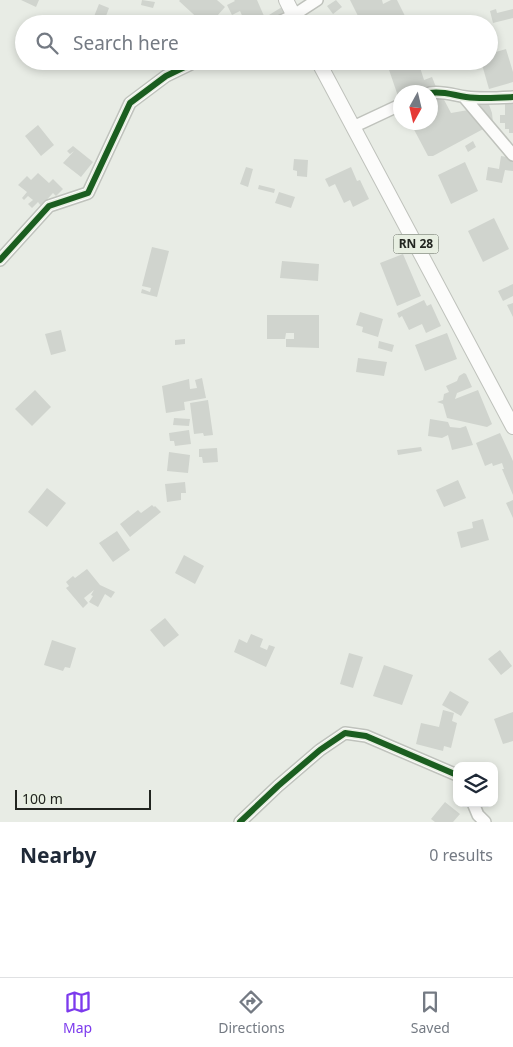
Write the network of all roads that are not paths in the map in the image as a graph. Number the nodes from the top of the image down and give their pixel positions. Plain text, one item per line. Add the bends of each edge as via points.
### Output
1 (286, 0) edge
2 (317, 0) edge
3 (294, 15) edge
4 (300, 15) edge
5 (178, 70) edge
6 (323, 70) edge
7 (438, 92) edge
8 (464, 97) junction
9 (513, 98) edge
10 (393, 108) edge
11 (354, 127) junction
12 (513, 155) edge
13 (0, 260) edge
14 (513, 427) edge
15 (453, 773) edge
16 (475, 807) edge
17 (240, 822) edge
18 (485, 822) edge

1 - 3 main road
2 - 4 street
5 - 13 street via 130,103 88,193 49,206
6 - 11 main road, RN 28
7 - 8 street
8 - 9 street
8 - 12 street
10 - 11 street
11 - 14 main road, RN 28
15 - 17 street via 366,736 345,733 320,750
16 - 18 street

